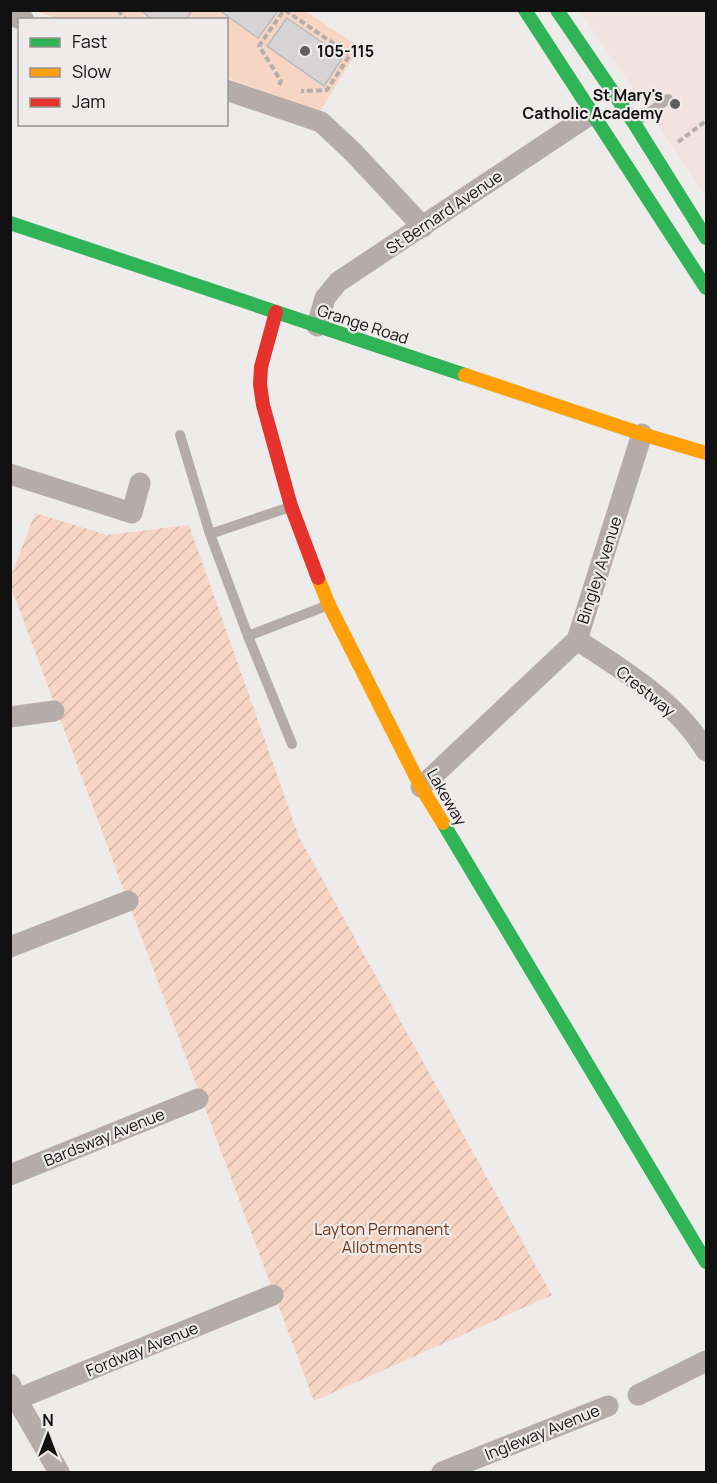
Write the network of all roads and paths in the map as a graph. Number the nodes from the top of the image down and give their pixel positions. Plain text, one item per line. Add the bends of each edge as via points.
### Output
1 (285, 10) edge
2 (525, 10) edge
3 (557, 10) edge
4 (228, 91) edge
5 (668, 99) dead end
6 (279, 108) junction
7 (591, 114) junction
8 (706, 121) edge
9 (634, 123) junction
10 (656, 159) junction
11 (10, 223) edge
12 (423, 227) junction
13 (706, 238) edge
14 (706, 288) edge
15 (276, 312) junction
16 (317, 326) junction
17 (642, 434) junction
18 (180, 435) dead end
19 (706, 453) edge
20 (10, 474) edge
21 (140, 483) dead end
22 (291, 506) junction
23 (210, 534) junction
24 (328, 605) junction
25 (248, 636) junction
26 (577, 640) junction
27 (54, 711) dead end
28 (10, 717) edge
29 (292, 744) dead end
30 (706, 751) edge
31 (421, 787) junction
32 (128, 901) dead end
33 (10, 947) edge
34 (198, 1099) dead end
35 (10, 1175) edge
36 (706, 1262) edge
37 (273, 1295) dead end
38 (706, 1361) edge
39 (13, 1395) edge
40 (638, 1395) dead end
41 (608, 1406) dead end
42 (59, 1473) edge
43 (442, 1473) edge

1 - 6 path via 259,46 281,81
1 - 6 path via 350,55 327,90 298,91
2 - 7 street
3 - 9 street
4 - 6 street
5 - 9 lane
6 - 12 street via 321,122
7 - 12 street, St Bernard Avenue
7 - 14 street
8 - 10 path
9 - 10 street
10 - 13 street
11 - 15 street, Grange Road
12 - 16 street, St Bernard Avenue via 338,282 325,298
15 - 16 street, Grange Road
15 - 22 street, Lakeway via 260,384
16 - 17 street, Grange Road
17 - 19 street, Grange Road
17 - 26 street, Bingley Avenue
18 - 23 lane
20 - 21 street via 132,513
22 - 23 lane
22 - 24 street, Lakeway
23 - 25 lane
24 - 25 lane
24 - 31 street, Lakeway
25 - 29 lane
26 - 30 street, Crestway via 668,705
26 - 31 street, Bingley Avenue
27 - 28 street
31 - 36 street, Lakeway
32 - 33 street
34 - 35 street, Bardsway Avenue
37 - 39 street, Fordway Avenue
38 - 40 street
39 - 42 street
41 - 43 street, Ingleway Avenue

